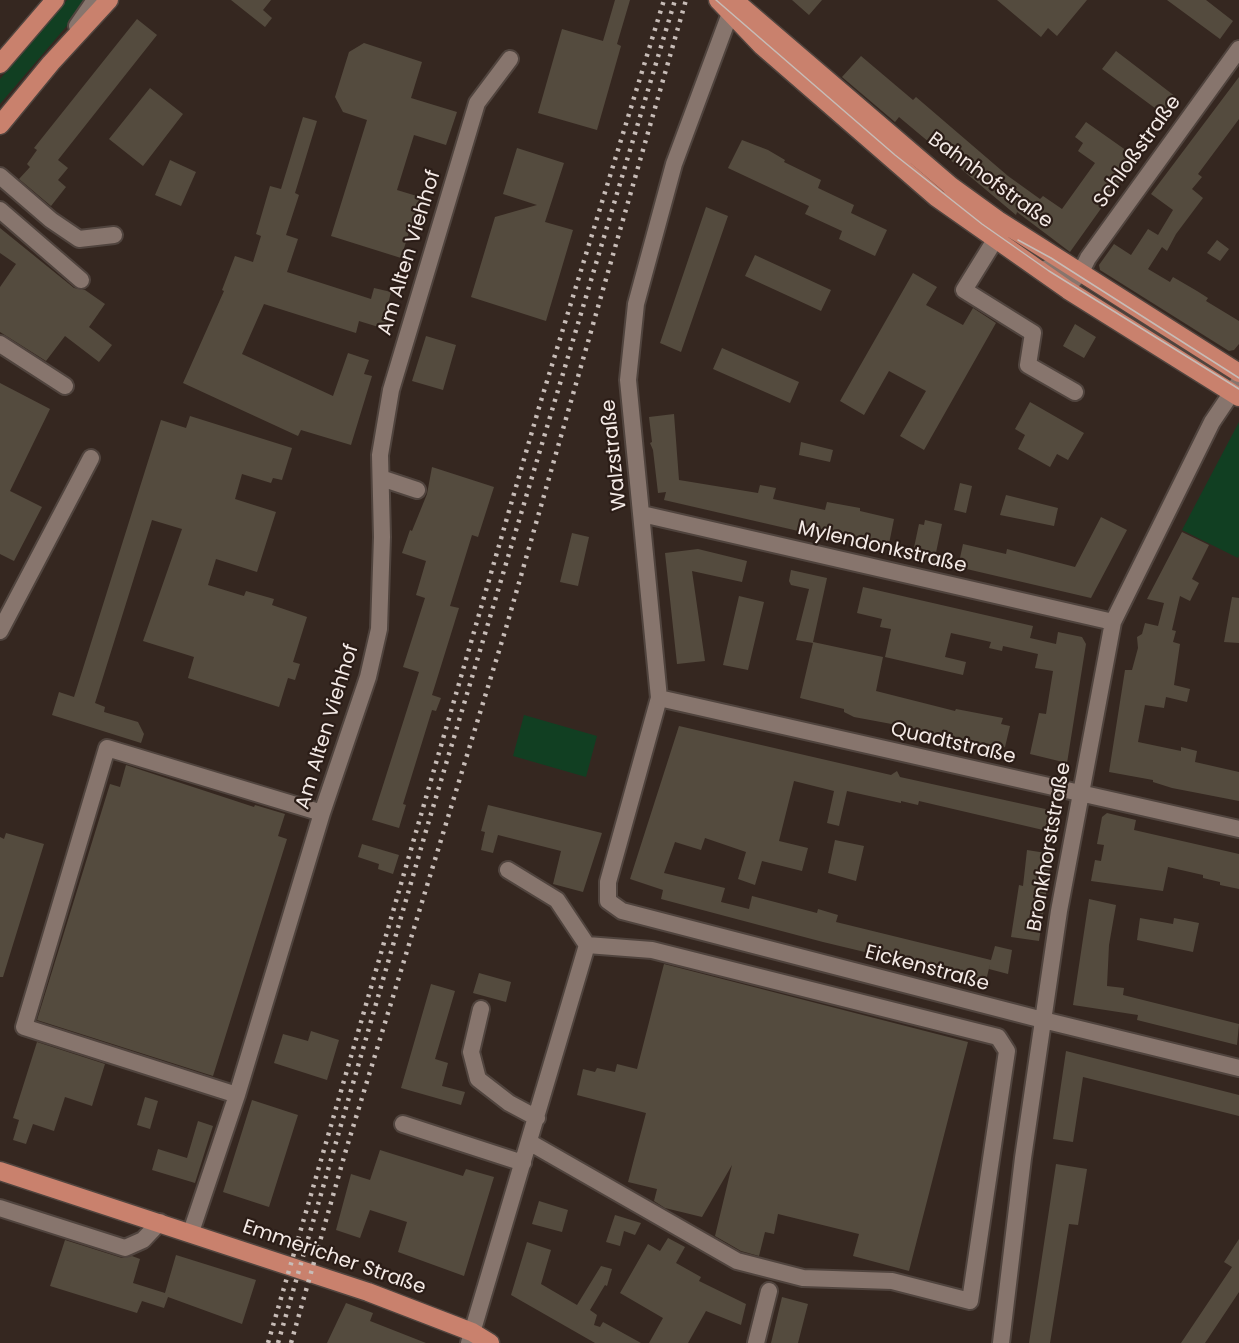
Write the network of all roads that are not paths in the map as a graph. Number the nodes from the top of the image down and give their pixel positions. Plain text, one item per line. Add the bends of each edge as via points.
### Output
1 (55, 0) edge
2 (95, 0) edge
3 (109, 0) edge
4 (730, 2) edge
5 (1239, 49) edge
6 (510, 59) dead end
7 (51, 63) junction
8 (0, 64) edge
9 (0, 125) edge
10 (0, 176) edge
11 (0, 210) edge
12 (114, 235) dead end
13 (995, 240) junction
14 (1022, 259) junction
15 (1077, 276) junction
16 (81, 280) dead end
17 (0, 344) edge
18 (65, 386) dead end
19 (1237, 386) edge
20 (1075, 392) dead end
21 (91, 458) dead end
22 (381, 478) junction
23 (417, 490) dead end
24 (642, 514) junction
25 (1113, 622) junction
26 (0, 631) edge
27 (659, 698) junction
28 (1079, 794) junction
29 (322, 813) junction
30 (1239, 829) edge
31 (508, 870) dead end
32 (608, 901) joint
33 (587, 945) junction
34 (481, 1008) dead end
35 (1043, 1020) junction
36 (1239, 1068) edge
37 (237, 1095) junction
38 (537, 1118) junction
39 (403, 1124) dead end
40 (529, 1142) junction
41 (523, 1162) junction
42 (0, 1171) edge
43 (0, 1208) edge
44 (160, 1222) junction
45 (191, 1232) junction
46 (769, 1291) dead end
47 (470, 1338) edge
48 (490, 1343) edge
49 (756, 1343) edge
50 (1001, 1343) edge

1 - 8 main road
2 - 7 street
3 - 7 main road
4 - 13 main road, Bahnhofstraße via 762,46 937,198
4 - 15 main road, Bahnhofstraße via 951,186
4 - 24 street, Walzstraße via 674,164 636,304 628,380
5 - 15 street, Schloßstraße
6 - 22 street, Am Alten Viehhof via 477,103 390,390 380,455
7 - 9 main road
10 - 12 street via 79,239
11 - 16 street
13 - 14 main road, Bahnhofstraße
13 - 20 street via 964,290 1033,333 1028,365
14 - 15 street, Bahnhofstraße
14 - 19 main road, Bahnhofstraße
15 - 19 main road, Bahnhofstraße
17 - 18 street
19 - 25 street, Bronkhorststraße via 1212,422
21 - 26 street
22 - 23 street
22 - 29 street, Am Alten Viehhof via 379,629 369,677
24 - 25 street, Mylendonkstraße
24 - 27 street, Walzstraße
25 - 28 street, Bronkhorststraße
27 - 28 street, Quadtstraße
27 - 32 street, Walzstraße via 608,882
28 - 30 street, Quadtstraße
28 - 35 street, Bronkhorststraße
29 - 37 street, Am Alten Viehhof
29 - 37 street via 107,748 24,1028
31 - 33 street via 557,900
32 - 35 street, Eickenstraße via 622,911
33 - 38 street
33 - 40 street via 652,950 998,1037 1007,1051 970,1301 892,1281 803,1278 737,1262
34 - 38 street via 471,1052 478,1079
35 - 36 street, Eickenstraße
35 - 50 street, Bronkhorststraße
37 - 45 street, Am Alten Viehhof
38 - 40 street
39 - 41 street
40 - 41 street
41 - 47 street
42 - 44 main road, Emmericher Straße
43 - 44 street via 125,1248 143,1240
44 - 45 main road, Emmericher Straße
45 - 47 main road, Emmericher Straße via 369,1292
46 - 49 street
47 - 48 main road, Emmericher Straße

